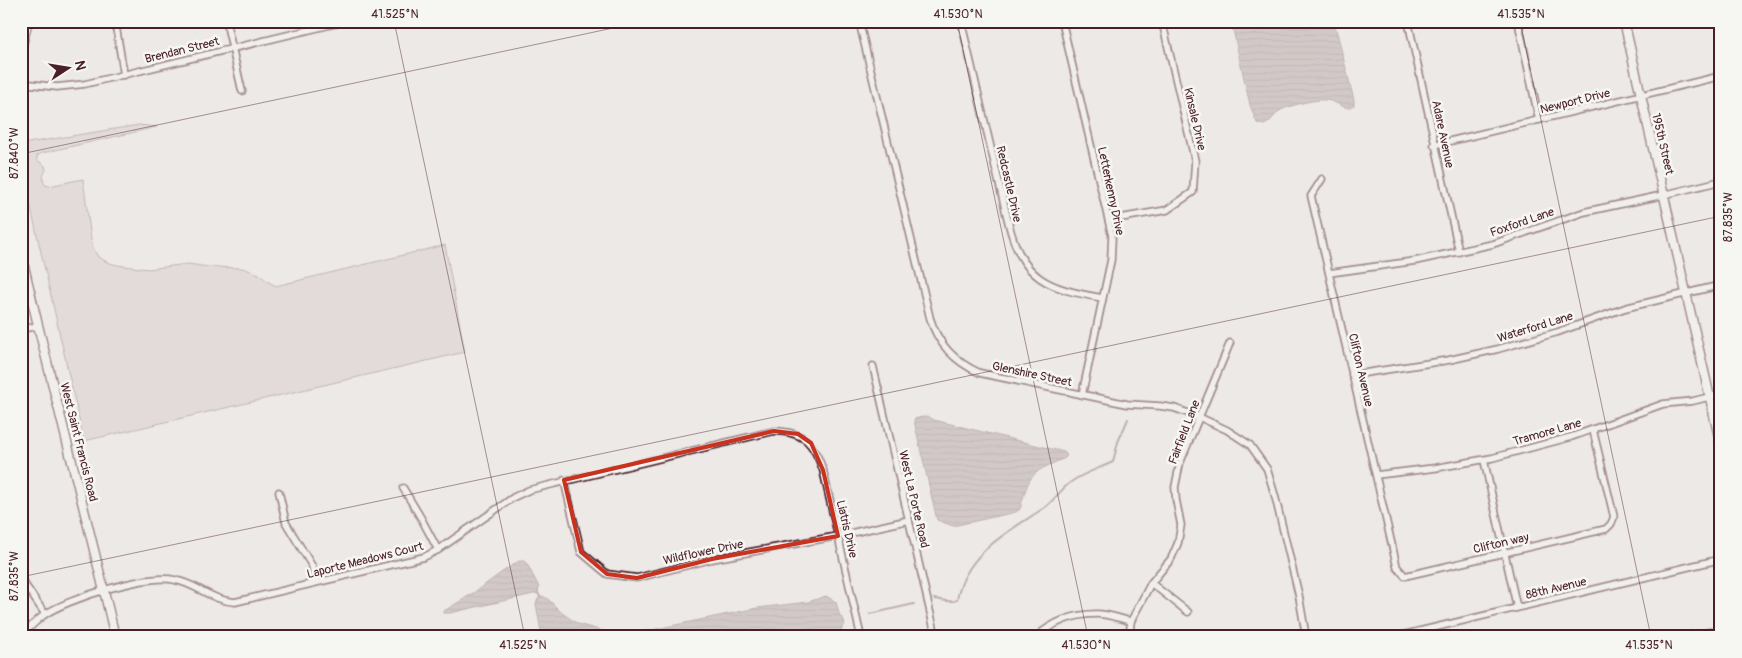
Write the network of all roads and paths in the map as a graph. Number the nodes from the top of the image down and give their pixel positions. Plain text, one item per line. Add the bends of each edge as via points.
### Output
1 (28, 21) edge
2 (115, 21) edge
3 (226, 21) edge
4 (345, 21) edge
5 (859, 21) edge
6 (960, 21) edge
7 (1062, 21) edge
8 (1162, 21) edge
9 (1408, 21) edge
10 (1518, 21) edge
11 (1624, 21) edge
12 (22, 46) edge
13 (232, 49) junction
14 (124, 75) junction
15 (1721, 76) edge
16 (21, 83) edge
17 (242, 91) dead end
18 (1640, 95) junction
19 (1539, 120) junction
20 (1434, 145) junction
21 (1322, 180) dead end
22 (1721, 181) edge
23 (1663, 195) junction
24 (1109, 220) junction
25 (1459, 252) junction
26 (21, 253) edge
27 (1329, 273) junction
28 (1721, 285) edge
29 (1686, 294) junction
30 (1102, 298) junction
31 (38, 326) junction
32 (21, 329) edge
33 (1230, 343) dead end
34 (873, 366) dead end
35 (1352, 375) junction
36 (1721, 394) edge
37 (1082, 395) junction
38 (1709, 397) junction
39 (1200, 417) junction
40 (1593, 430) junction
41 (798, 434) joint
42 (1721, 446) edge
43 (1484, 460) junction
44 (1376, 475) junction
45 (564, 480) junction
46 (403, 488) dead end
47 (279, 492) dead end
48 (909, 520) junction
49 (838, 536) junction
50 (438, 550) junction
51 (1506, 552) junction
52 (1721, 559) edge
53 (1397, 567) joint
54 (21, 579) edge
55 (316, 582) junction
56 (1151, 583) junction
57 (105, 591) junction
58 (1517, 608) junction
59 (1188, 612) dead end
60 (45, 614) junction
61 (1131, 621) junction
62 (1721, 630) edge
63 (21, 636) edge
64 (116, 637) edge
65 (861, 637) edge
66 (936, 637) edge
67 (1036, 637) edge
68 (1129, 637) edge
69 (1306, 637) edge
70 (1395, 637) edge
71 (1681, 637) edge

1 - 12 street
2 - 14 street
3 - 13 street
4 - 13 street, Brendan Street
5 - 37 street, Glenshire Street via 937,336 951,355 980,373
6 - 30 street, Redcastle Drive via 1016,250 1028,268 1049,284
7 - 24 street, Letterkenny Drive
8 - 24 street, Kinsale Drive via 1195,161 1193,192 1167,210
9 - 20 street, Adare Avenue
10 - 19 street
11 - 18 street, 195th Street
13 - 14 street, Brendan Street
13 - 17 street
14 - 16 street, Brendan Street via 57,87
15 - 18 street, Newport Drive
18 - 19 street, Newport Drive
18 - 23 street, 195th Street
19 - 20 street, Newport Drive
20 - 25 street, Adare Avenue
21 - 27 street, Clifton Avenue via 1311,196
22 - 23 street, Foxford Lane
23 - 25 street, Foxford Lane via 1584,212 1493,244
23 - 29 street, 195th Street
24 - 30 street, Letterkenny Drive via 1112,251
25 - 27 street, Foxford Lane
26 - 31 street, West Saint Francis Road
27 - 35 street, Clifton Avenue
28 - 29 street, Waterford Lane
29 - 35 street, Waterford Lane via 1624,308 1498,349
29 - 38 street, 195th Street
30 - 37 street, Letterkenny Drive
31 - 32 street
31 - 57 street, West Saint Francis Road
33 - 39 street, Fairfield Lane
34 - 48 street, West La Porte Road
35 - 44 street, Clifton Avenue
36 - 38 street, Tramore Lane
37 - 39 street, Glenshire Street via 1127,404 1174,408
38 - 40 street, Tramore Lane via 1663,404
38 - 42 street, 195th Street
39 - 56 street, Fairfield Lane via 1180,463 1175,487 1181,524 1178,543 1171,559
39 - 69 street, Glenshire Street via 1250,445 1266,469 1299,596
40 - 43 street, Tramore Lane
40 - 51 street, Clifton way via 1614,517 1611,524 1606,529
41 - 45 street, Laporte Meadows Court via 768,432
41 - 49 street, Liatris Drive via 811,444 818,455
43 - 44 street, Tramore Lane
43 - 51 street
44 - 53 street, Clifton Avenue
45 - 49 street, Wildflower Drive via 581,552 607,574 637,578 712,559
45 - 50 street, Laporte Meadows Court via 520,494
46 - 50 street
47 - 55 street via 286,523 312,566
48 - 49 street, Wildflower Drive
48 - 66 street, West La Porte Road
49 - 65 street, Liatris Drive
50 - 55 street, Laporte Meadows Court
51 - 53 street, Clifton way via 1405,576
51 - 58 street
52 - 58 street, 88th Avenue
54 - 60 street
55 - 57 street, Laporte Meadows Court via 235,602 215,599 168,578
56 - 59 street
56 - 61 street, Fairfield Lane
57 - 60 street, Laporte Meadows Court
57 - 64 street, West Saint Francis Road
58 - 70 street, 88th Avenue
60 - 63 street, Laporte Meadows Court
61 - 67 street via 1098,614 1068,618 1047,627
61 - 68 street, Fairfield Lane
62 - 71 street

